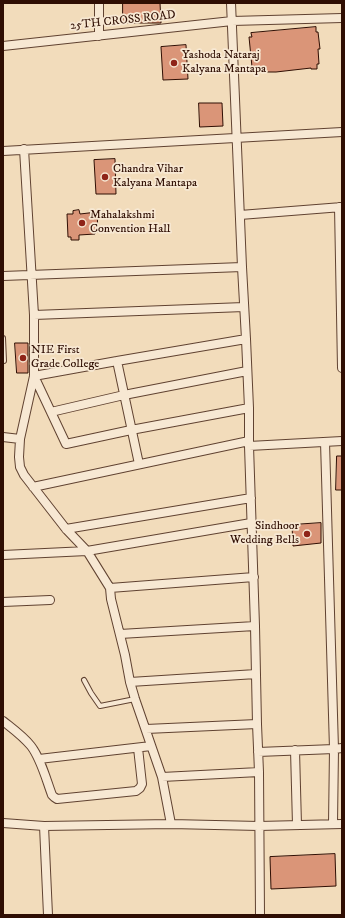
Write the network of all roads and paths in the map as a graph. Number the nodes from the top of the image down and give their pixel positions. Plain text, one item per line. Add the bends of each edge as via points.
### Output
1 (99, 3) edge
2 (231, 3) edge
3 (342, 18) edge
4 (232, 21) junction
5 (99, 36) junction
6 (3, 46) edge
7 (342, 132) edge
8 (236, 139) junction
9 (24, 149) junction
10 (3, 151) edge
11 (340, 207) edge
12 (240, 215) junction
13 (242, 267) junction
14 (31, 275) junction
15 (3, 276) edge
16 (244, 307) junction
17 (34, 315) junction
18 (342, 322) edge
19 (3, 338) edge
20 (246, 339) junction
21 (4, 361) dead end
22 (117, 361) junction
23 (342, 368) edge
24 (247, 371) junction
25 (34, 376) junction
26 (124, 395) junction
27 (249, 408) junction
28 (51, 412) junction
29 (132, 430) junction
30 (3, 437) edge
31 (20, 439) junction
32 (342, 441) edge
33 (326, 442) junction
34 (249, 443) junction
35 (138, 464) junction
36 (33, 487) junction
37 (251, 498) junction
38 (251, 523) junction
39 (66, 529) junction
40 (87, 551) junction
41 (3, 555) edge
42 (254, 577) junction
43 (110, 588) junction
44 (50, 600) dead end
45 (3, 602) edge
46 (255, 626) junction
47 (120, 634) junction
48 (256, 674) junction
49 (84, 680) dead end
50 (130, 682) junction
51 (135, 699) junction
52 (3, 721) edge
53 (257, 724) junction
54 (146, 729) junction
55 (151, 746) junction
56 (138, 748) junction
57 (338, 748) edge
58 (295, 750) junction
59 (258, 752) junction
60 (39, 760) junction
61 (259, 772) junction
62 (162, 777) junction
63 (338, 783) edge
64 (3, 823) edge
65 (171, 824) junction
66 (297, 824) junction
67 (333, 824) junction
68 (342, 824) edge
69 (44, 826) junction
70 (259, 826) junction
71 (48, 915) edge
72 (260, 915) edge

1 - 5 street
2 - 4 street
3 - 4 street, 25TH CROSS ROAD
4 - 5 street, 25TH CROSS ROAD
4 - 8 street
5 - 6 street, 25TH CROSS ROAD
7 - 8 street
8 - 9 street
8 - 12 street
9 - 10 street
9 - 14 street
11 - 12 street
11 - 18 street
12 - 13 street
13 - 14 street
13 - 16 street
14 - 15 street
14 - 17 street
16 - 17 street
16 - 20 street
17 - 25 street
18 - 23 street
19 - 21 lane
20 - 22 street
20 - 24 street
22 - 25 street
22 - 26 street
24 - 26 street
24 - 27 street
25 - 28 street
25 - 31 street
26 - 28 street
26 - 29 street
27 - 29 street
27 - 34 street
28 - 29 street via 66,444
29 - 35 street
30 - 31 street
31 - 36 street via 20,466
32 - 33 street
33 - 34 street
33 - 57 street
34 - 35 street
34 - 37 street
35 - 36 street
36 - 39 street
37 - 38 street
37 - 39 street
38 - 40 street
38 - 42 street
39 - 40 street
40 - 41 street
40 - 43 street
42 - 43 street
42 - 46 street
43 - 47 street
44 - 45 street
46 - 47 street
46 - 48 street
47 - 50 street
48 - 50 street
48 - 53 street
49 - 51 lane via 100,706
50 - 51 street
51 - 54 street
52 - 60 street via 32,747
53 - 54 street
53 - 59 street
54 - 55 street
55 - 56 street
55 - 62 street
56 - 60 street
56 - 60 street via 142,784 136,791 57,799 52,795
57 - 58 street
57 - 63 street
58 - 59 street
58 - 66 street
59 - 61 street
61 - 62 street
61 - 70 street
62 - 65 street
63 - 67 street
64 - 69 street
65 - 69 street
65 - 70 street
66 - 67 street
66 - 70 street
67 - 68 street
69 - 71 street
70 - 72 street

